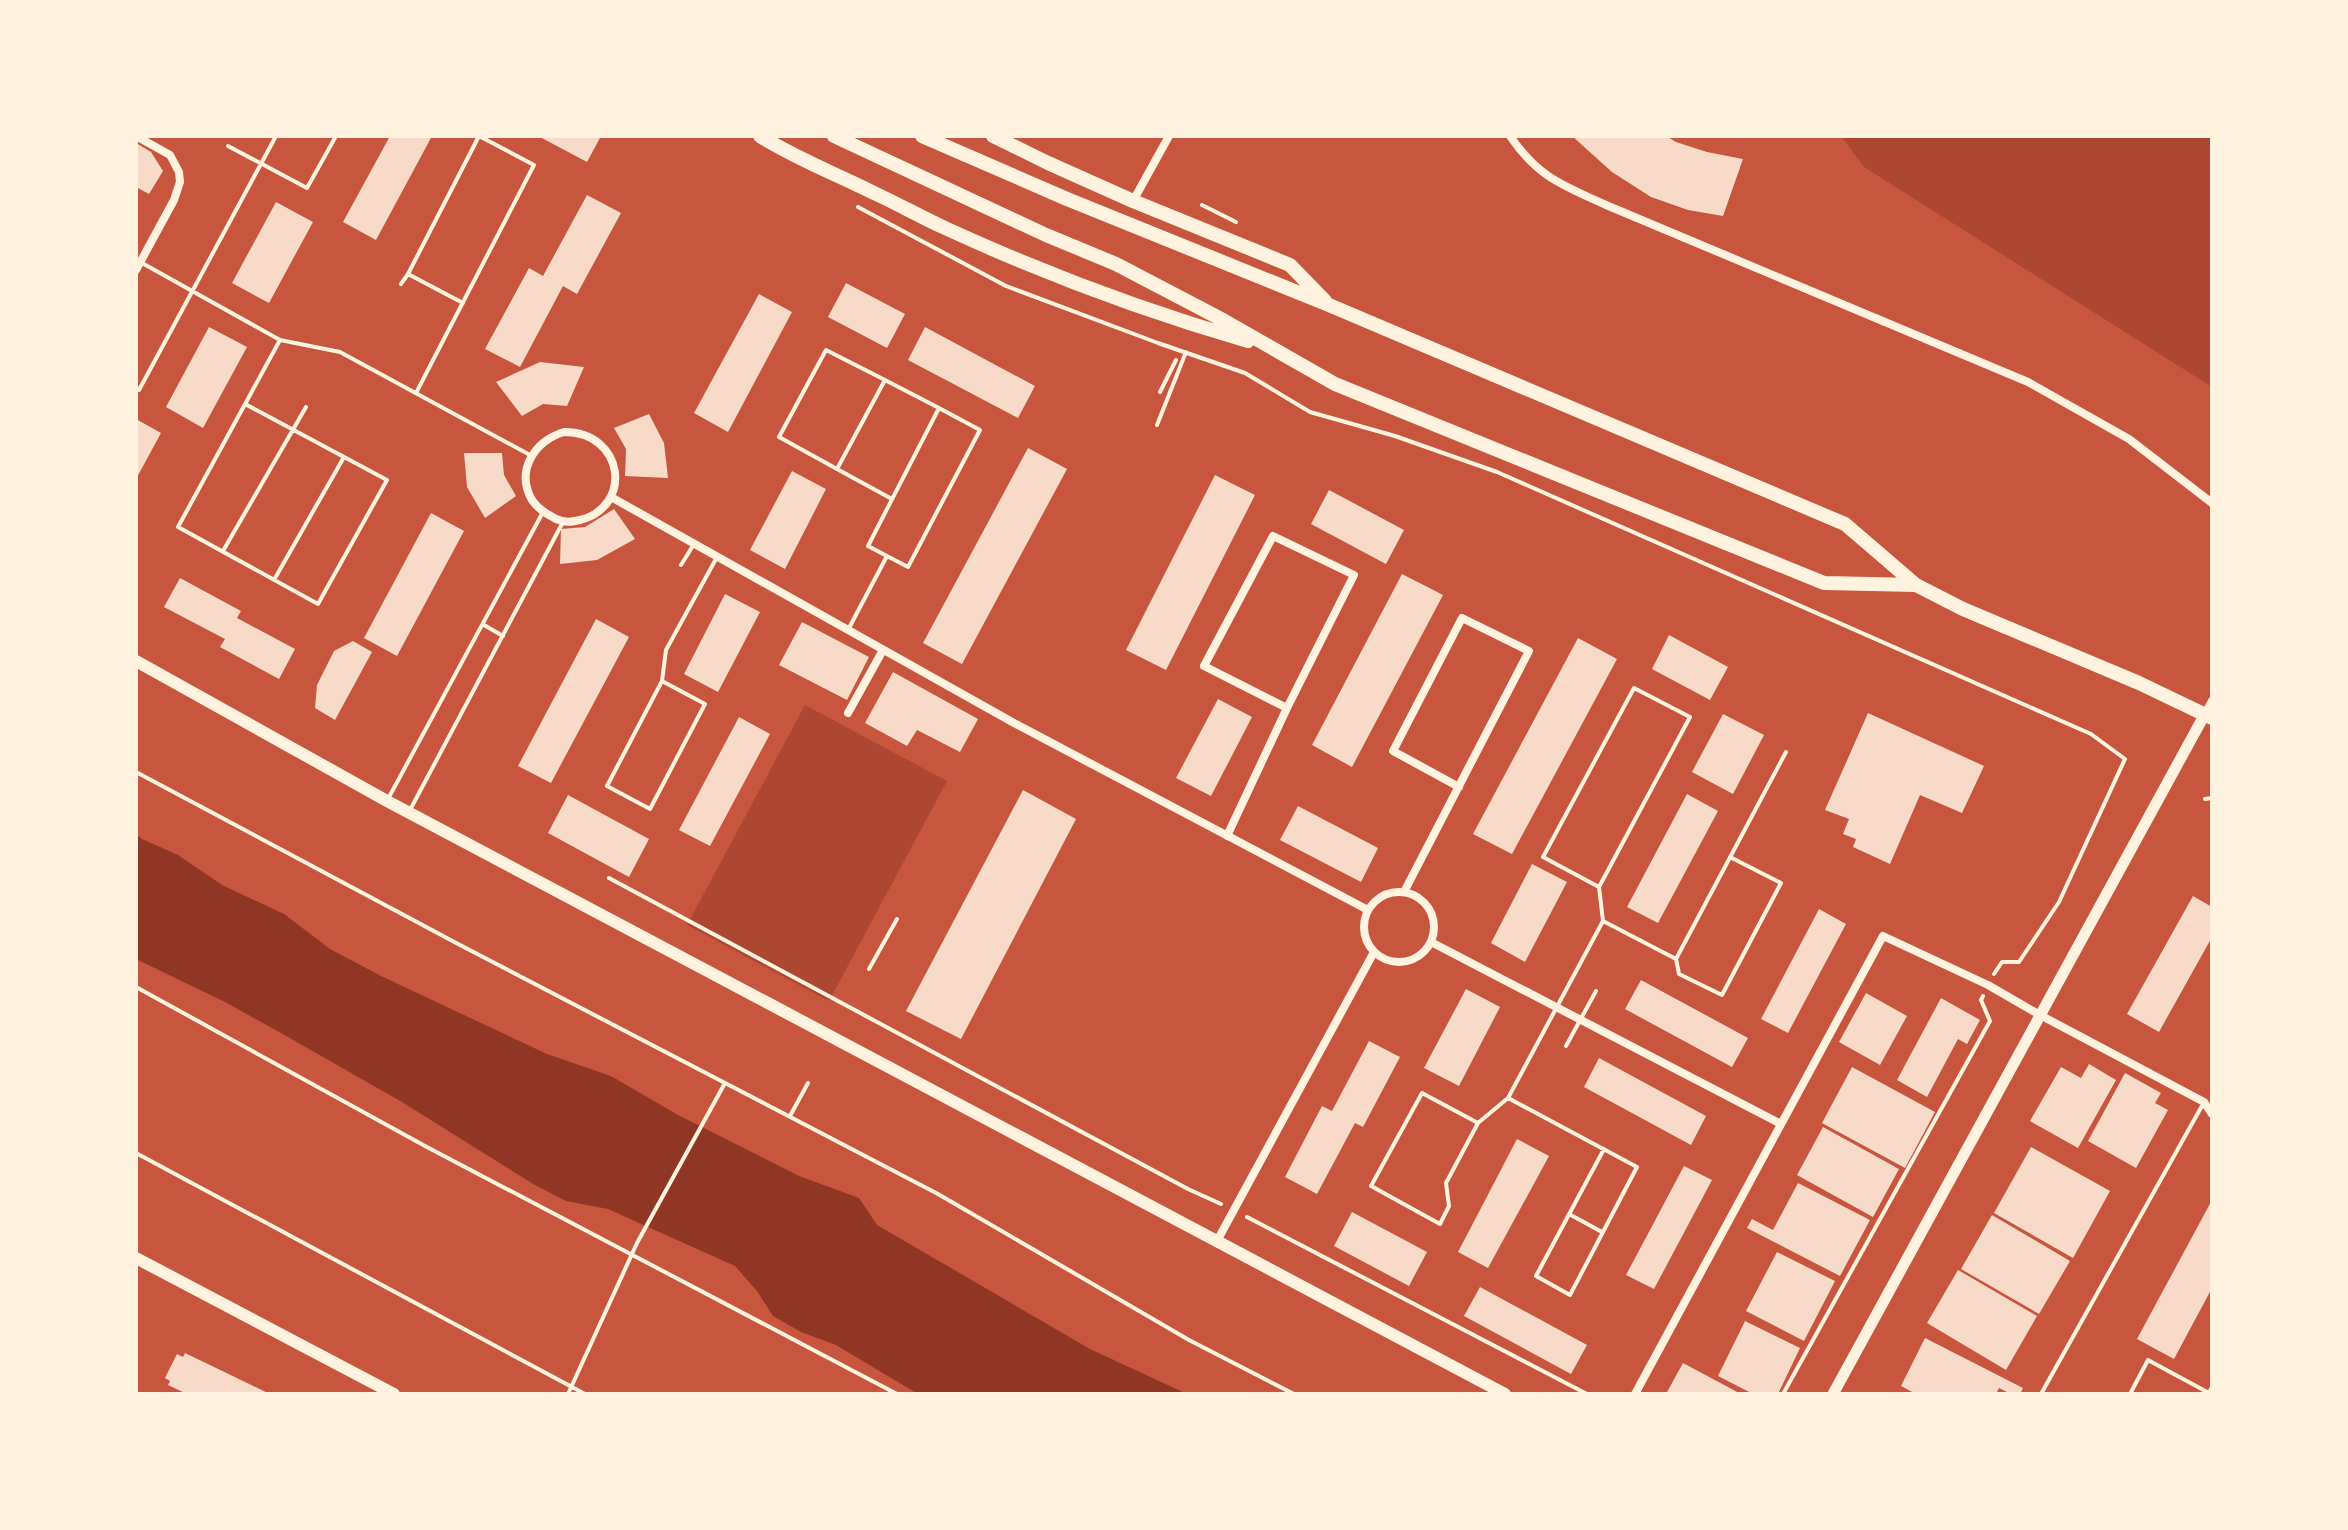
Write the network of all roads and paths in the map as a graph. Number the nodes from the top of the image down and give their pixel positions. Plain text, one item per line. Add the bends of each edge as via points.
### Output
1 (136, 136) edge
2 (276, 136) edge
3 (336, 136) edge
4 (760, 136) edge
5 (834, 136) edge
6 (922, 136) edge
7 (993, 136) edge
8 (1169, 136) edge
9 (1510, 136) edge
10 (228, 146) dead end
11 (261, 164) junction
12 (1133, 201) junction
13 (1202, 205) dead end
14 (1243, 226) dead end
15 (138, 266) edge
16 (408, 274) junction
17 (401, 284) dead end
18 (192, 291) junction
19 (463, 303) junction
20 (1329, 305) junction
21 (280, 340) junction
22 (1267, 346) junction
23 (1176, 360) dead end
24 (885, 380) junction
25 (139, 390) dead end
26 (1160, 392) dead end
27 (416, 393) junction
28 (245, 404) junction
29 (306, 407) dead end
30 (939, 408) junction
31 (1157, 425) dead end
32 (292, 429) junction
33 (531, 456) junction
34 (344, 457) junction
35 (837, 469) junction
36 (611, 497) junction
37 (892, 499) junction
38 (2212, 503) edge
39 (543, 512) junction
40 (563, 522) junction
41 (694, 544) junction
42 (223, 551) junction
43 (887, 556) junction
44 (717, 557) junction
45 (681, 565) dead end
46 (274, 580) junction
47 (1916, 585) junction
48 (483, 625) junction
49 (848, 630) junction
50 (503, 636) junction
51 (883, 650) junction
52 (136, 661) edge
53 (662, 681) junction
54 (1287, 708) junction
55 (2210, 711) edge
56 (848, 713) dead end
57 (1786, 752) dead end
58 (136, 772) edge
59 (1459, 787) junction
60 (2212, 798) edge
61 (2205, 799) dead end
62 (387, 801) junction
63 (409, 812) junction
64 (1227, 836) junction
65 (1730, 857) junction
66 (609, 878) dead end
67 (1599, 887) junction
68 (1404, 892) junction
69 (1368, 910) junction
70 (897, 919) dead end
71 (1603, 921) junction
72 (1431, 942) junction
73 (1374, 952) junction
74 (1676, 959) junction
75 (869, 969) dead end
76 (1988, 985) junction
77 (136, 987) edge
78 (1596, 991) dead end
79 (1557, 1007) junction
80 (2040, 1015) junction
81 (1580, 1020) junction
82 (1566, 1046) dead end
83 (725, 1083) junction
84 (808, 1083) dead end
85 (1508, 1098) junction
86 (2204, 1102) junction
87 (2212, 1113) edge
88 (789, 1116) junction
89 (1478, 1123) junction
90 (1781, 1124) junction
91 (1604, 1149) junction
92 (136, 1153) edge
93 (1234, 1210) junction
94 (1569, 1214) junction
95 (1603, 1232) junction
96 (1217, 1241) junction
97 (632, 1253) junction
98 (136, 1258) edge
99 (2212, 1387) edge
100 (394, 1394) edge
101 (568, 1394) edge
102 (585, 1394) edge
103 (897, 1394) edge
104 (1294, 1394) edge
105 (1505, 1394) edge
106 (1587, 1394) edge
107 (1635, 1394) edge
108 (1783, 1394) edge
109 (1833, 1394) edge
110 (2041, 1394) edge
111 (2130, 1394) edge
112 (2210, 1394) edge

1 - 15 street via 170,155 180,182
2 - 11 lane
3 - 11 lane via 307,188
4 - 22 main road via 1011,257 1172,319
5 - 22 main road via 1116,264
6 - 20 main road
7 - 12 main road
8 - 12 street
9 - 38 street via 1550,179 2028,382 2129,439
10 - 11 lane
11 - 18 lane
12 - 20 main road via 1290,265
13 - 14 path
15 - 18 lane
16 - 17 lane
16 - 19 lane
16 - 19 lane via 479,136 534,165
18 - 21 lane
18 - 25 lane
19 - 27 lane
20 - 47 main road via 1845,524
21 - 27 lane via 340,352
21 - 28 lane
22 - 47 main road via 1335,384 1824,583
23 - 26 path
24 - 30 lane
24 - 35 lane
24 - 35 lane via 826,350 779,437
27 - 33 lane
28 - 32 lane
28 - 42 lane via 178,527
29 - 32 lane
30 - 37 lane
30 - 43 lane via 980,430 908,567
31 - 76 path via 1186,352 1245,373 1310,412 1497,472 2091,734 2125,759 2059,902 2019,962 2002,962
32 - 34 lane
32 - 42 lane
33 - 36 street via 550,436 591,436 615,469
33 - 39 street via 527,487
34 - 46 lane
34 - 46 lane via 387,480 318,604
35 - 37 lane
36 - 40 street via 588,518
36 - 41 street
37 - 43 lane via 868,546
39 - 40 street
39 - 48 lane
40 - 50 lane
41 - 44 street
41 - 45 lane
42 - 46 lane
43 - 49 lane
44 - 49 street
44 - 53 lane via 666,650
47 - 55 main road
48 - 50 lane
48 - 62 lane
49 - 51 street
50 - 63 lane
51 - 56 street
51 - 64 street
52 - 62 main road
53 - 53 lane via 607,786 650,809 705,704
54 - 54 street via 1354,575 1273,536 1204,666
54 - 64 street
55 - 80 street
57 - 65 lane
58 - 83 path
59 - 59 street via 1529,651 1462,618 1393,751
59 - 68 street
60 - 61 path
62 - 63 main road
63 - 96 main road
64 - 69 street
65 - 74 lane
65 - 74 lane via 1781,883 1722,995 1679,974
66 - 93 path
67 - 67 lane via 1690,717 1634,688 1543,857
67 - 71 lane
68 - 69 street via 1386,894
68 - 72 street via 1429,907 1435,930
69 - 73 street via 1364,932
70 - 75 path
71 - 74 lane
71 - 79 lane
72 - 73 street via 1405,962
72 - 79 street
73 - 93 street
76 - 80 street
76 - 90 street via 1883,936
76 - 108 path via 1981,1000 1990,1021
77 - 97 path
78 - 81 lane
79 - 81 street
79 - 85 lane
80 - 86 street
80 - 109 street
81 - 82 lane
81 - 90 street
83 - 88 path
83 - 97 path
84 - 88 path
85 - 89 lane
85 - 91 lane
86 - 87 street
86 - 110 lane
88 - 104 path
89 - 89 lane via 1422,1093 1371,1186 1440,1224 1449,1206 1446,1183
90 - 107 street
91 - 94 lane
91 - 95 lane via 1637,1167
92 - 102 path
93 - 96 street
93 - 106 path
94 - 95 lane
94 - 95 lane via 1536,1276 1570,1295
96 - 105 main road
97 - 101 path
97 - 103 path
98 - 100 main road
99 - 112 lane
111 - 112 lane via 2148,1360

